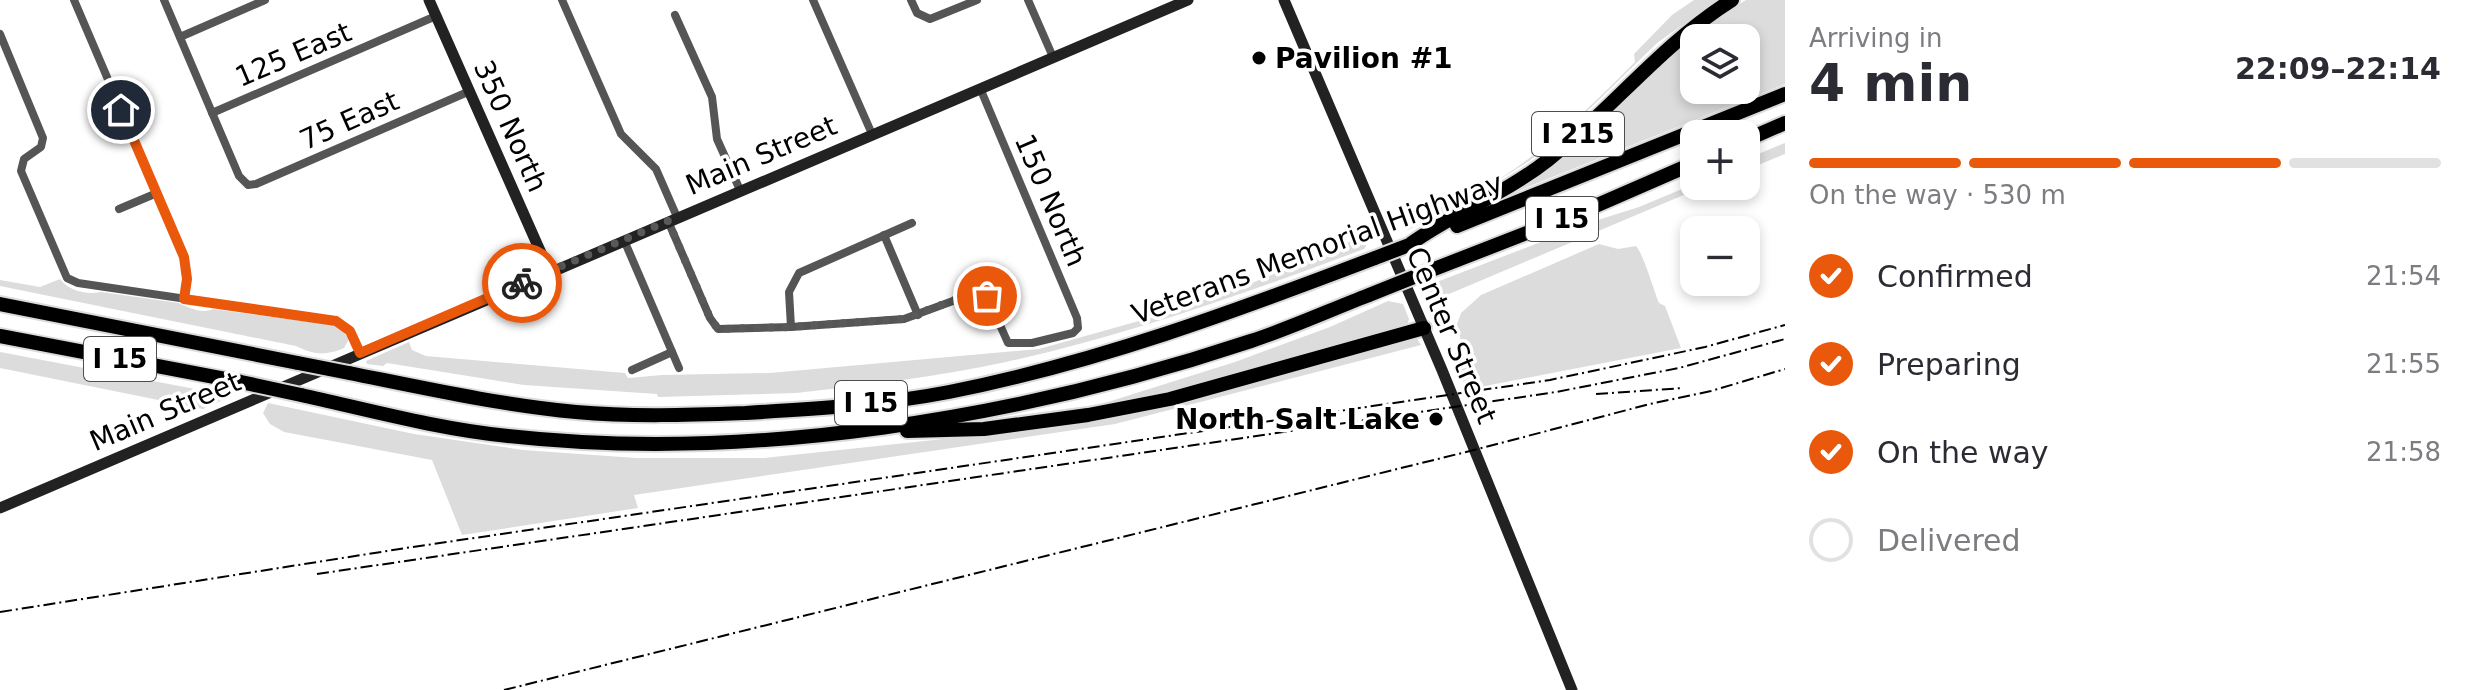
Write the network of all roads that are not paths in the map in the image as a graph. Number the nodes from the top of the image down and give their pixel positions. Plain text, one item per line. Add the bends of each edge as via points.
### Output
1 (74, 0) edge
2 (164, 0) edge
3 (265, 0) edge
4 (429, 0) edge
5 (562, 0) edge
6 (813, 0) edge
7 (911, 0) edge
8 (977, 0) edge
9 (1028, 0) edge
10 (1188, 0) edge
11 (1284, 0) edge
12 (1732, 0) edge
13 (675, 15) dead end
14 (436, 16) junction
15 (0, 34) edge
16 (180, 37) junction
17 (1053, 57) junction
18 (980, 88) junction
19 (470, 91) junction
20 (1785, 94) edge
21 (212, 113) junction
22 (1785, 123) edge
23 (872, 134) junction
24 (1760, 134) edge
25 (1680, 169) edge
26 (740, 190) junction
27 (157, 193) junction
28 (119, 209) dead end
29 (673, 219) junction
30 (912, 223) dead end
31 (884, 235) junction
32 (624, 240) junction
33 (1409, 245) junction
34 (549, 271) junction
35 (184, 299) junction
36 (0, 304) edge
37 (918, 315) junction
38 (791, 327) junction
39 (1424, 328) junction
40 (0, 336) edge
41 (672, 352) junction
42 (360, 353) junction
43 (679, 368) dead end
44 (632, 370) dead end
45 (858, 432) junction
46 (0, 508) edge
47 (1572, 690) edge

1 - 27 street
2 - 16 street
3 - 16 street
4 - 14 street, 350 North
5 - 29 street via 621,134 653,165
6 - 23 street
7 - 8 street via 919,15 930,19
9 - 17 street
10 - 17 street, Main Street
11 - 39 street, Center Street
12 - 33 highway, I 215 via 1665,49 1538,168
13 - 26 street via 713,100 717,139
14 - 19 street, 350 North
14 - 21 street, 125 East
15 - 35 street via 43,138 39,149 24,159 22,173 69,280
16 - 21 street
17 - 18 street, Main Street
18 - 23 street, Main Street
18 - 37 street, 150 North via 1077,318 1077,329 1038,342 1007,342 982,292
19 - 21 street, 75 East via 256,184 245,184 239,176
19 - 34 street, 350 North
20 - 33 highway, Veterans Memorial Highway / I 15
22 - 24 highway
23 - 26 street, Main Street
25 - 45 highway, Veterans Memorial Highway / I 15, bridge via 1253,341 1055,395
26 - 29 street, Main Street
27 - 28 street
27 - 35 street via 186,263
29 - 32 street, Main Street
29 - 38 street via 716,327
30 - 31 street
31 - 37 street
31 - 38 street via 804,269 789,292
32 - 34 street, Main Street
32 - 41 street
33 - 36 highway, Veterans Memorial Highway / I 15, bridge via 1234,312 949,392 820,409 682,416 575,412 438,391
34 - 42 street, Main Street
35 - 42 street via 336,321 350,331
37 - 38 street
39 - 45 highway via 1170,399 1088,415 984,429
39 - 47 street, Center Street
40 - 45 highway, Veterans Memorial Highway / I 15, bridge via 506,436 693,442
41 - 43 street
41 - 44 street
42 - 46 street, Main Street

